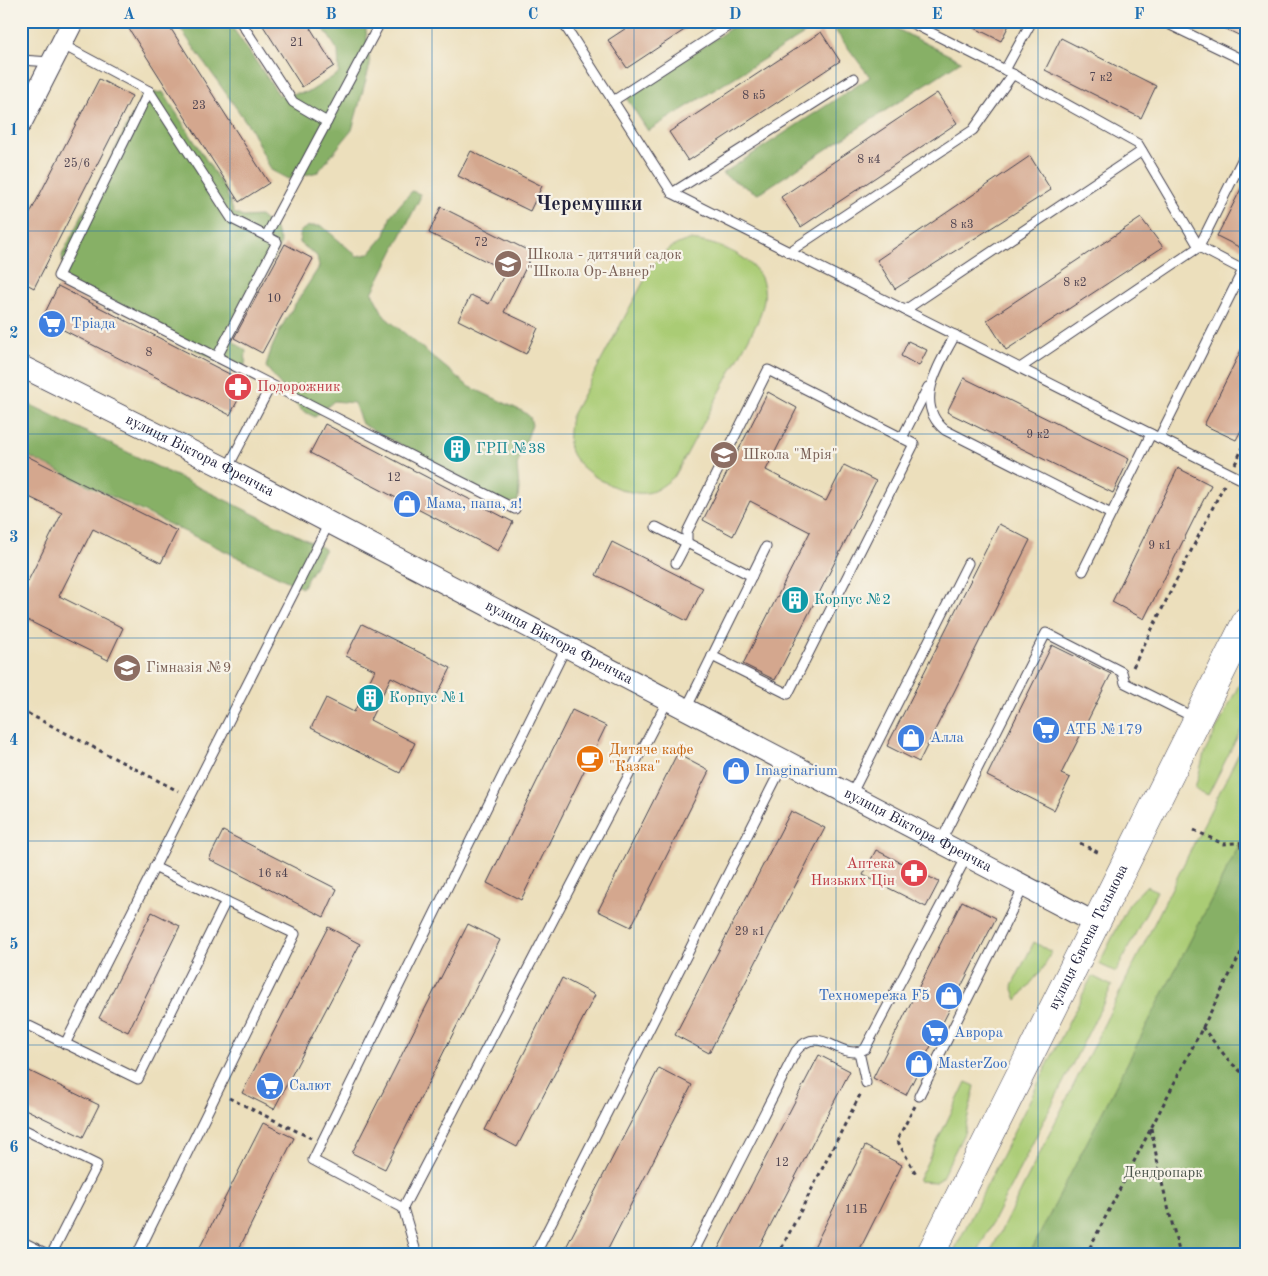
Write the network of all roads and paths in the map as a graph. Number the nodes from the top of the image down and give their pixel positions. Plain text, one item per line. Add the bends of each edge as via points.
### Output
1 (73, 21) edge
2 (240, 21) edge
3 (562, 21) edge
4 (736, 21) edge
5 (908, 21) edge
6 (1032, 21) edge
7 (1162, 21) edge
8 (378, 23) edge
9 (57, 53) junction
10 (21, 60) edge
11 (1247, 62) edge
12 (1009, 72) junction
13 (854, 78) dead end
14 (149, 91) junction
15 (613, 101) junction
16 (327, 122) junction
17 (21, 123) edge
18 (1247, 150) edge
19 (1142, 151) junction
20 (672, 193) junction
21 (266, 236) junction
22 (1199, 247) junction
23 (788, 252) junction
24 (905, 310) junction
25 (955, 335) junction
26 (217, 357) junction
27 (21, 366) edge
28 (1020, 368) junction
29 (930, 382) junction
30 (271, 385) junction
31 (1155, 436) junction
32 (902, 438) junction
33 (1247, 439) edge
34 (227, 469) junction
35 (1230, 473) junction
36 (1247, 482) edge
37 (515, 509) dead end
38 (1111, 514) junction
39 (329, 522) junction
40 (656, 527) dead end
41 (687, 542) junction
42 (766, 547) dead end
43 (676, 563) dead end
44 (968, 563) dead end
45 (1083, 571) dead end
46 (752, 576) junction
47 (1247, 620) edge
48 (567, 646) junction
49 (712, 656) junction
50 (1125, 683) junction
51 (677, 704) junction
52 (21, 710) edge
53 (1197, 719) junction
54 (785, 761) junction
55 (851, 795) junction
56 (190, 797) junction
57 (1194, 830) dead end
58 (940, 842) junction
59 (1247, 842) edge
60 (1080, 843) dead end
61 (1240, 844) junction
62 (1101, 854) dead end
63 (967, 856) junction
64 (1247, 863) edge
65 (154, 867) junction
66 (1024, 886) junction
67 (226, 901) junction
68 (1095, 923) junction
69 (1247, 941) edge
70 (21, 1022) edge
71 (1202, 1027) junction
72 (65, 1044) junction
73 (859, 1052) junction
74 (1247, 1077) edge
75 (866, 1083) joint
76 (217, 1092) junction
77 (920, 1096) joint
78 (21, 1128) edge
79 (1151, 1128) junction
80 (322, 1144) junction
81 (916, 1174) dead end
82 (403, 1208) junction
83 (21, 1241) edge
84 (50, 1255) edge
85 (138, 1255) edge
86 (417, 1255) edge
87 (535, 1255) edge
88 (692, 1255) edge
89 (778, 1255) edge
90 (930, 1255) edge
91 (1086, 1255) edge
92 (1180, 1255) edge

1 - 9 street
2 - 16 lane via 293,102
3 - 15 lane
4 - 15 lane
5 - 12 lane
6 - 12 lane
7 - 11 lane
8 - 16 lane
9 - 10 lane
9 - 14 lane
9 - 17 street
12 - 19 lane via 1138,144
12 - 23 lane via 973,130
13 - 20 lane
14 - 21 lane via 232,219
14 - 26 lane via 58,276
15 - 20 lane
16 - 21 lane
18 - 22 lane
19 - 22 lane
19 - 24 lane
20 - 23 lane
21 - 26 lane via 277,242
22 - 28 lane
22 - 31 lane via 1243,270
23 - 24 lane
24 - 25 lane
25 - 28 lane
25 - 29 lane
26 - 30 lane
27 - 34 street, вулиця Віктора Френчка
28 - 31 lane
29 - 32 lane
29 - 38 lane via 931,413 945,430
30 - 34 lane
30 - 37 lane
31 - 35 lane
31 - 38 lane
32 - 41 lane via 768,370 686,532
32 - 49 lane via 914,444 788,694
33 - 35 path
34 - 39 street, вулиця Віктора Френчка
35 - 36 lane
35 - 50 path
38 - 45 lane
39 - 48 street, вулиця Віктора Френчка
39 - 56 lane
40 - 41 lane
41 - 43 lane
41 - 46 lane
42 - 46 lane
44 - 55 lane
46 - 49 lane
47 - 53 main road, вулиця Євгена Тельнова
48 - 51 street, вулиця Віктора Френчка
48 - 80 lane
49 - 51 lane
50 - 53 lane
50 - 58 lane via 1122,672 1046,633
51 - 54 street, вулиця Віктора Френчка
51 - 82 lane
52 - 56 path
53 - 68 main road, вулиця Євгена Тельнова
54 - 55 street, вулиця Віктора Френчка
54 - 87 lane
55 - 58 street, вулиця Віктора Френчка
56 - 65 lane
57 - 61 path via 1223,844
58 - 63 street, вулиця Віктора Френчка
59 - 61 path
60 - 62 path
61 - 64 path
63 - 66 street, вулиця Віктора Френчка
63 - 73 lane via 870,1043
65 - 67 lane
65 - 72 lane
66 - 68 street, вулиця Віктора Френчка
66 - 77 lane
67 - 72 lane via 138,1079
67 - 76 lane via 295,934
68 - 90 main road, вулиця Євгена Тельнова
69 - 71 path
70 - 72 lane
71 - 74 path via 1230,1062
71 - 79 path
73 - 75 lane
73 - 88 lane via 848,1052 817,1039 808,1040 796,1050
75 - 89 path
76 - 80 path
76 - 85 lane
77 - 81 path via 898,1140
78 - 84 lane via 96,1164
79 - 91 path
79 - 92 path
80 - 82 lane via 314,1160
82 - 86 lane
83 - 84 lane

